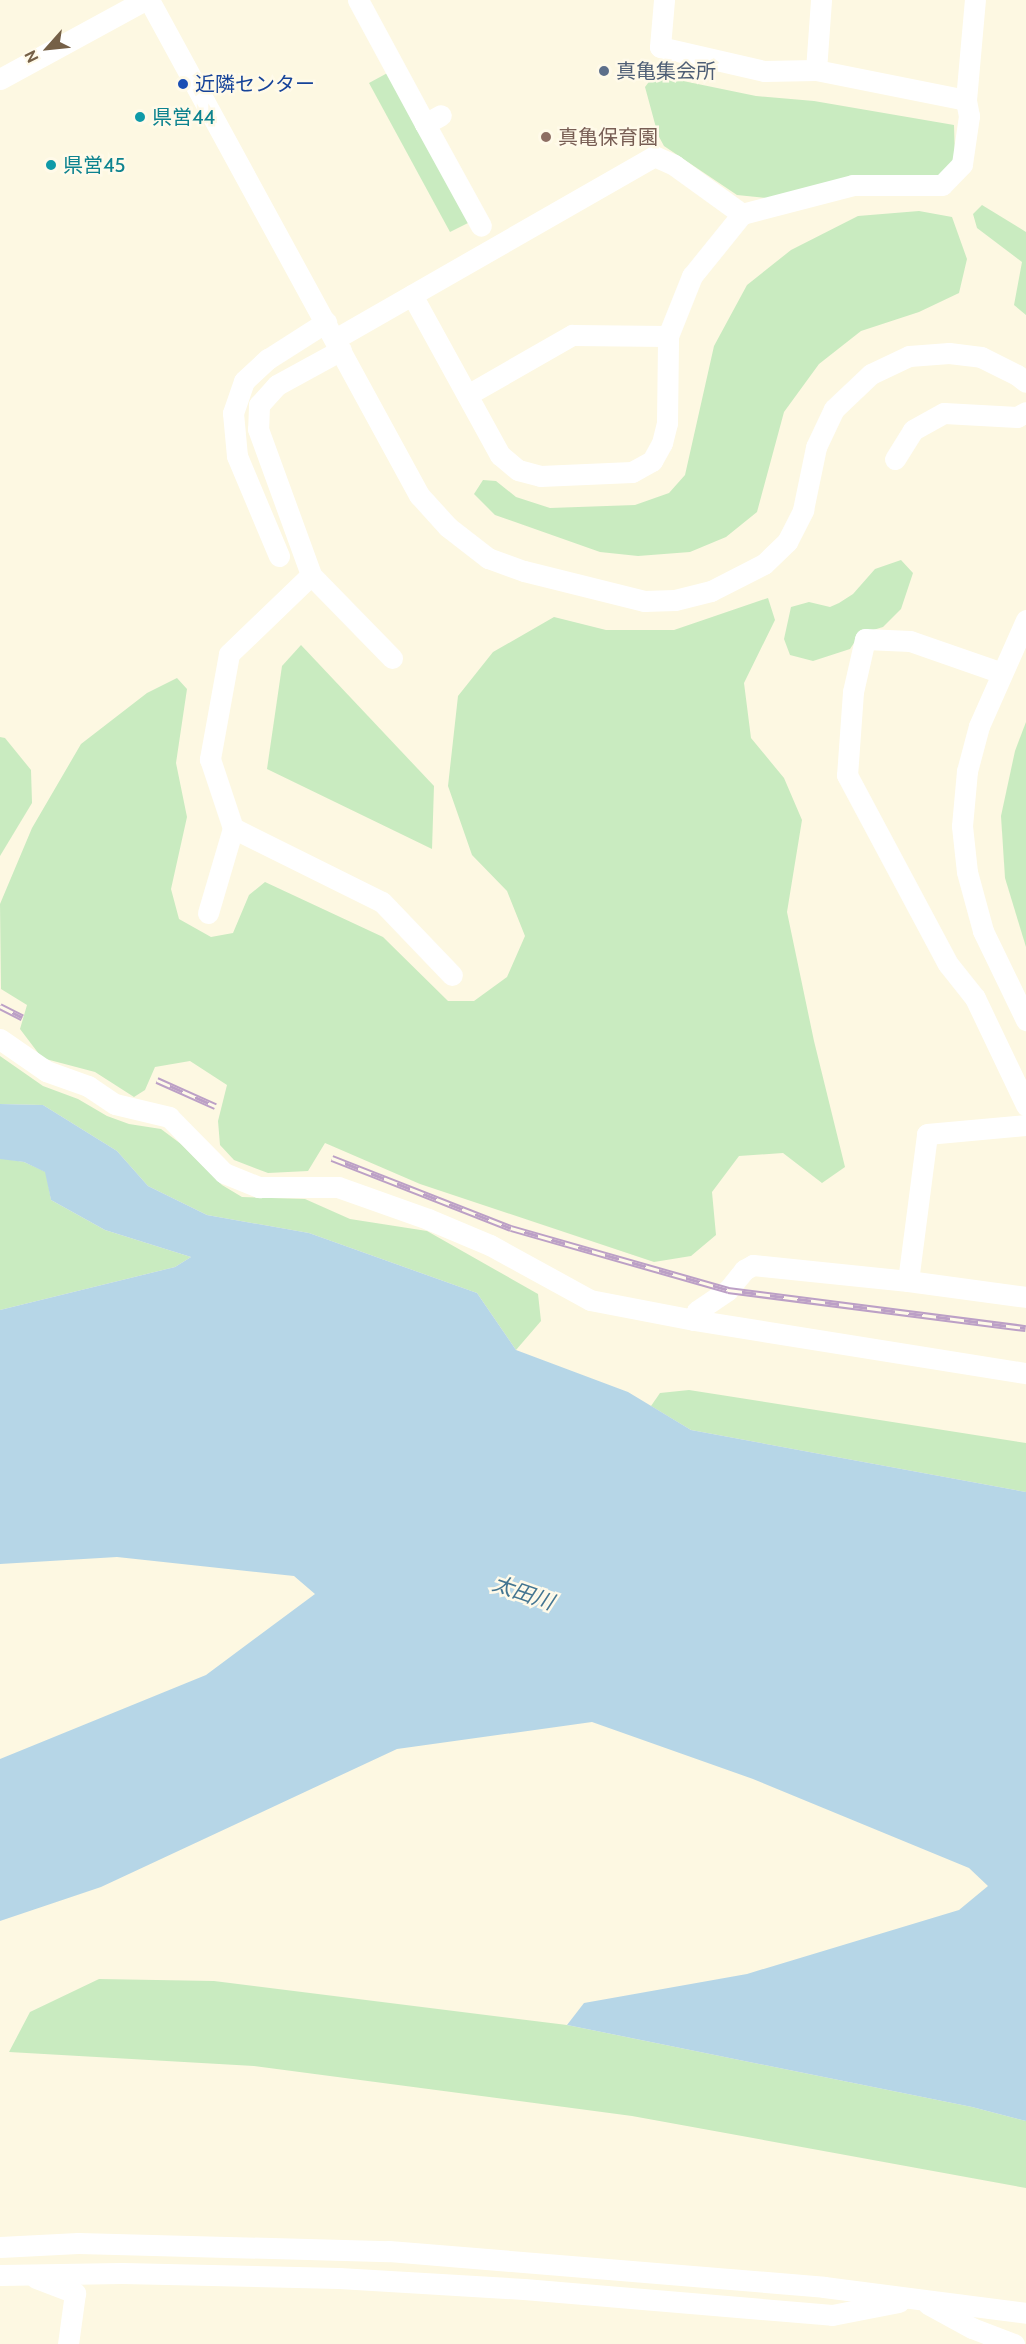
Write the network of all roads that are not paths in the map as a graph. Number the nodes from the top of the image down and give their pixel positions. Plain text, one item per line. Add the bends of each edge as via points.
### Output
1 (147, 0) edge
2 (358, 0) edge
3 (664, 0) edge
4 (821, 0) edge
5 (975, 0) edge
6 (816, 70) junction
7 (0, 79) edge
8 (966, 100) junction
9 (742, 214) junction
10 (481, 226) dead end
11 (412, 295) junction
12 (668, 336) junction
13 (334, 337) junction
14 (1026, 382) edge
15 (469, 394) junction
16 (1026, 412) edge
17 (895, 459) dead end
18 (279, 556) dead end
19 (311, 575) junction
20 (1026, 621) edge
21 (392, 658) dead end
22 (1002, 674) junction
23 (233, 828) junction
24 (208, 913) dead end
25 (452, 975) dead end
26 (1026, 1020) edge
27 (0, 1039) edge
28 (1026, 1105) edge
29 (1026, 1125) edge
30 (908, 1281) junction
31 (1026, 1297) edge
32 (694, 1320) junction
33 (1026, 1372) edge
34 (0, 2247) edge
35 (0, 2267) edge
36 (26, 2274) junction
37 (0, 2275) edge
38 (917, 2298) junction
39 (1026, 2313) edge
40 (68, 2344) edge
41 (1014, 2344) edge

1 - 7 street
1 - 13 street
2 - 10 street via 433,120
3 - 6 street via 660,48 764,71
4 - 6 street
5 - 8 street
6 - 8 street
8 - 9 street via 969,116 962,164 942,185 853,185
9 - 11 street via 674,165 654,156
9 - 12 street via 692,276
11 - 13 street
11 - 15 street
12 - 15 street via 572,336
12 - 15 street via 667,423 662,443 652,461 632,472 540,476 518,470 500,454
13 - 14 street via 419,495 448,527 488,558 644,601 675,600 711,591 764,564 787,542 803,510 816,447 834,408 871,374 909,356 949,353 981,357
13 - 18 street via 268,359 244,381 233,413 237,456
13 - 19 street via 259,405 258,429 266,457 291,514
16 - 17 street via 1017,417 944,413 913,430
19 - 21 street
19 - 23 street via 229,654 210,759
20 - 22 street
22 - 26 street via 979,726 967,771 962,826 967,872 983,931
22 - 28 street via 910,641 866,639 853,692 848,775 948,964 975,998
23 - 24 street
23 - 25 street via 382,902
27 - 32 street via 46,1071 88,1086 115,1104 169,1117 224,1173 259,1187 338,1187 490,1245 590,1300
29 - 30 street via 927,1134
30 - 31 street
30 - 32 street via 753,1265 728,1290 697,1311
32 - 33 street
34 - 38 street via 78,2243 389,2251
35 - 36 street
36 - 37 street
36 - 38 street via 339,2278 832,2314
36 - 40 street via 75,2294
38 - 39 street
38 - 41 street via 972,2328

